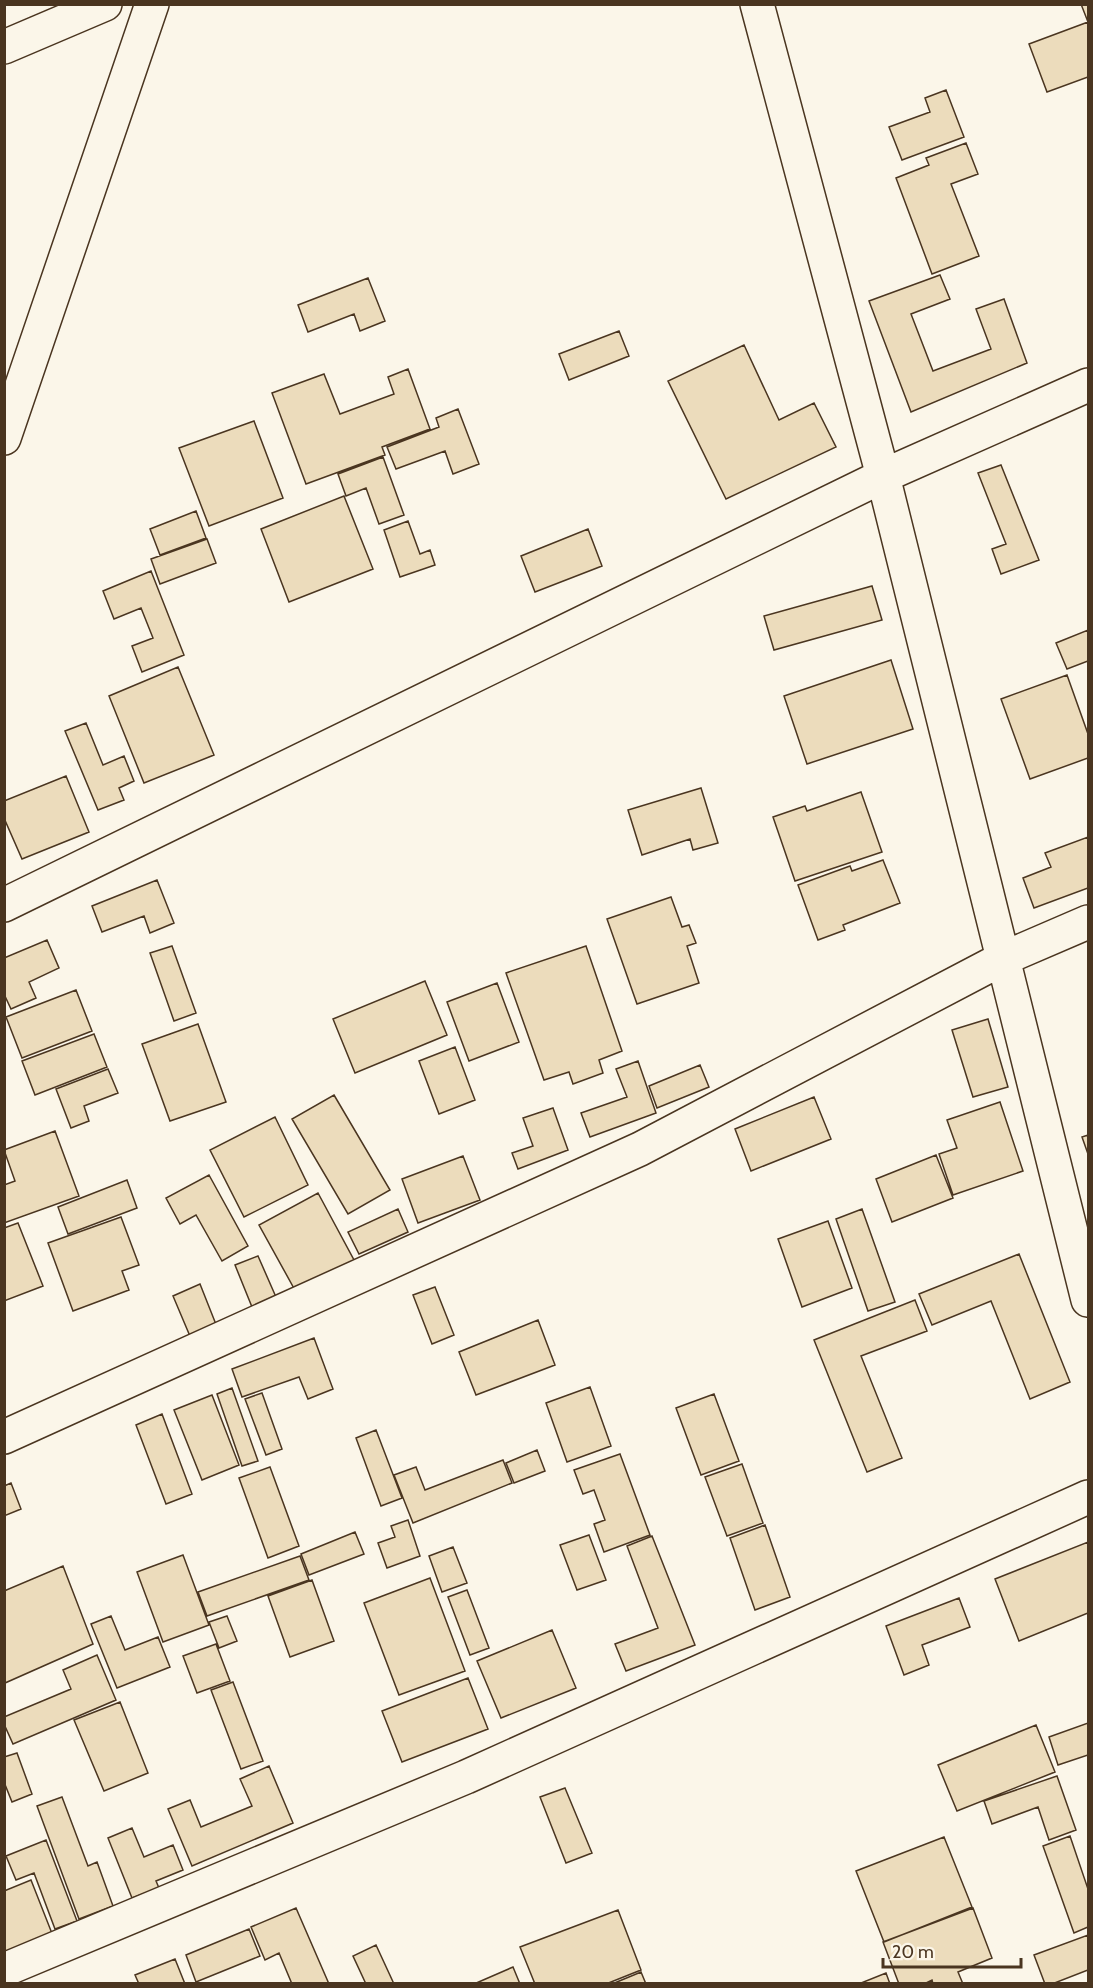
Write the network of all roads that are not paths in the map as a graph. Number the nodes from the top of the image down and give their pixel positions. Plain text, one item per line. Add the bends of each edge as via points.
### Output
1 (105, 4) edge
2 (152, 4) edge
3 (757, 4) edge
4 (4, 46) edge
5 (1089, 385) edge
6 (4, 438) edge
7 (883, 476) junction
8 (4, 905) edge
9 (1089, 922) edge
10 (1002, 959) junction
11 (1089, 1300) edge
12 (4, 1437) edge
13 (1089, 1497) edge
14 (4, 1971) edge

1 - 4 street
2 - 6 street
3 - 7 street
5 - 7 street
7 - 8 street
7 - 10 street
9 - 10 street
10 - 11 street
10 - 12 street via 640,1149
13 - 14 street via 466,1778

